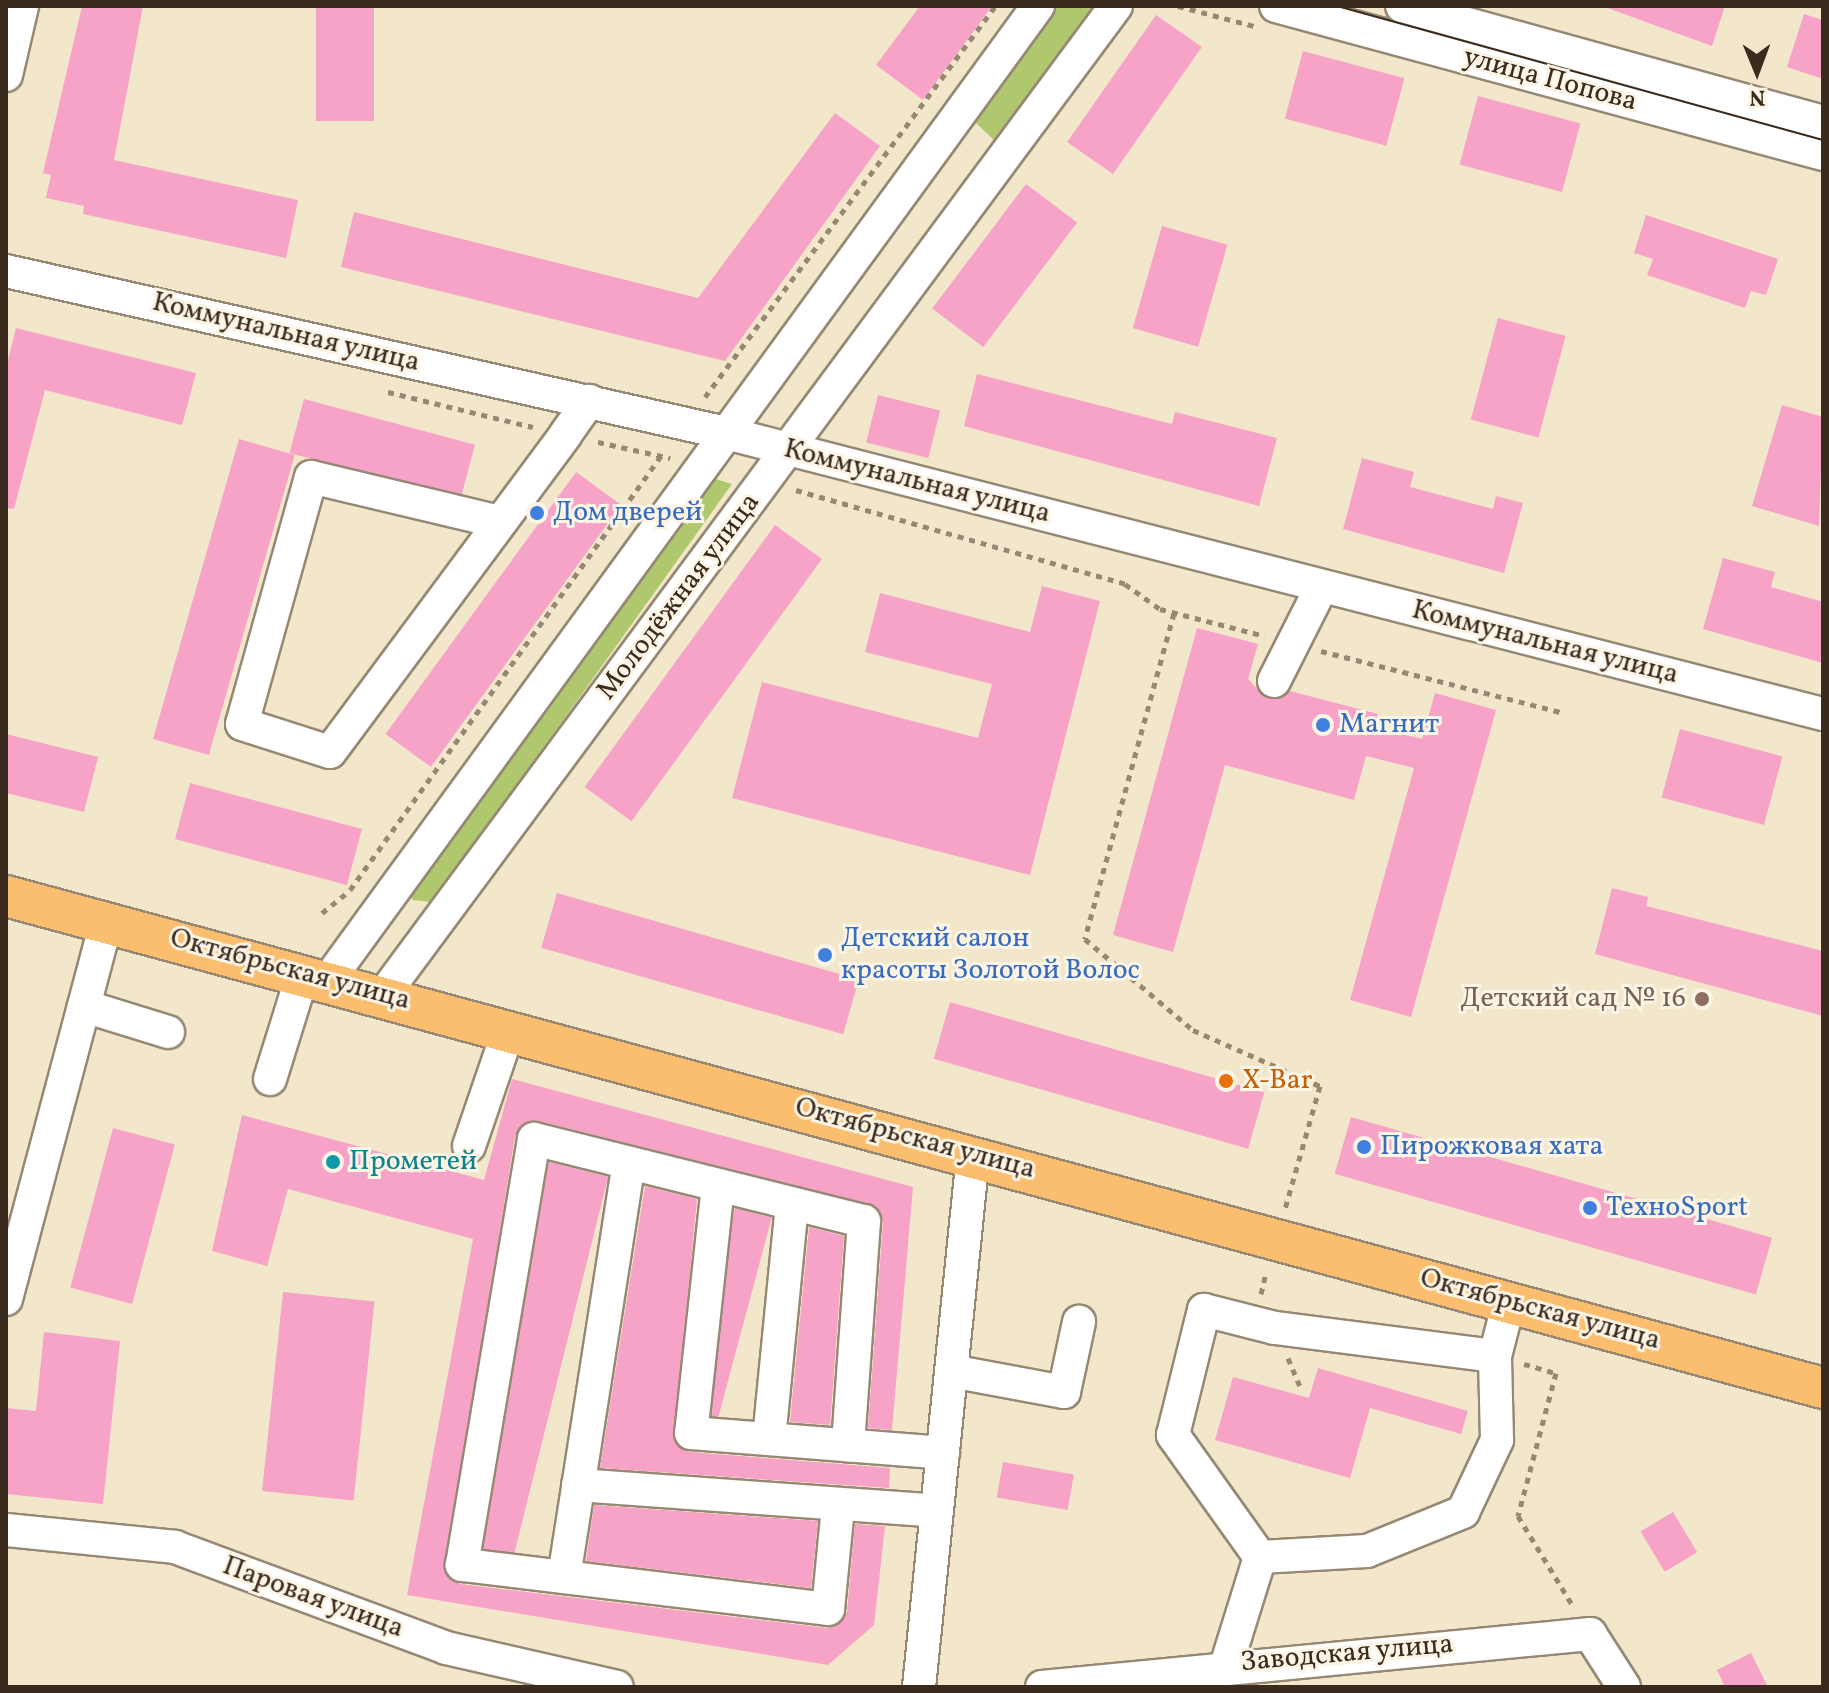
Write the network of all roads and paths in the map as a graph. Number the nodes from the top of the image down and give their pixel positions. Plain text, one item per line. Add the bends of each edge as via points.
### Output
1 (22, 6) edge
2 (995, 6) edge
3 (1038, 6) edge
4 (1116, 6) edge
5 (1276, 6) edge
6 (1402, 6) edge
7 (6, 75) edge
8 (1823, 122) edge
9 (1823, 154) edge
10 (6, 271) edge
11 (589, 401) junction
12 (685, 423) junction
13 (726, 433) junction
14 (789, 449) junction
15 (500, 522) junction
16 (1322, 586) junction
17 (1174, 613) dead end
18 (1274, 681) dead end
19 (1823, 714) edge
20 (6, 896) edge
21 (322, 913) dead end
22 (106, 923) junction
23 (316, 976) junction
24 (384, 994) junction
25 (84, 1006) junction
26 (509, 1029) junction
27 (168, 1032) dead end
28 (270, 1079) dead end
29 (469, 1146) dead end
30 (973, 1155) junction
31 (629, 1163) junction
32 (718, 1186) junction
33 (792, 1204) junction
34 (1275, 1238) junction
35 (6, 1299) edge
36 (1509, 1302) junction
37 (1079, 1322) dead end
38 (1275, 1328) junction
39 (1495, 1356) junction
40 (951, 1371) junction
41 (1300, 1386) dead end
42 (1823, 1388) edge
43 (769, 1439) junction
44 (848, 1445) junction
45 (943, 1453) junction
46 (578, 1485) junction
47 (838, 1507) junction
48 (937, 1511) junction
49 (6, 1530) edge
50 (1260, 1557) junction
51 (564, 1577) junction
52 (1227, 1663) junction
53 (617, 1687) edge
54 (919, 1687) edge
55 (1042, 1687) edge
56 (1624, 1687) edge

1 - 7 street
2 - 12 path
3 - 13 street, Молодёжная улица
4 - 14 street, Молодёжная улица
5 - 9 street, улица Попова
6 - 8 street, улица Попова
10 - 11 street, Коммунальная улица
11 - 12 street, Коммунальная улица
11 - 15 street
12 - 13 street, Коммунальная улица
12 - 21 path via 350,890
13 - 14 street, Коммунальная улица
13 - 23 street, Молодёжная улица
14 - 16 street, Коммунальная улица
14 - 24 street, Молодёжная улица
15 - 15 street via 330,752 242,724 311,477
16 - 18 street
16 - 19 street, Коммунальная улица
17 - 34 path via 1085,939 1193,1030 1320,1086
20 - 22 main road, Октябрьская улица
22 - 23 main road, Октябрьская улица
22 - 25 street
23 - 24 main road, Октябрьская улица
23 - 28 street, Молодёжная улица
24 - 26 main road, Октябрьская улица
25 - 27 street
25 - 35 street
26 - 29 street
26 - 30 main road, Октябрьская улица
30 - 34 main road, Октябрьская улица
30 - 40 street
31 - 32 street
31 - 46 street
31 - 51 street via 534,1139 462,1565
32 - 33 street
32 - 43 street via 691,1433
33 - 43 street
33 - 44 street via 864,1221
34 - 36 main road, Октябрьская улица
34 - 38 path via 1260,1292
36 - 39 street
36 - 42 main road, Октябрьская улица
37 - 40 street via 1064,1392
38 - 39 street
38 - 41 path
38 - 50 street via 1204,1310 1173,1435
39 - 50 street via 1497,1440 1463,1512 1367,1551
40 - 45 street
43 - 44 street
44 - 45 street
45 - 48 street
46 - 47 street
46 - 51 street
47 - 48 street
47 - 51 street via 828,1609
48 - 54 street
49 - 53 street, Паровая улица via 175,1547 446,1648
50 - 52 street
52 - 55 street, Заводская улица
52 - 56 street, Заводская улица via 1590,1634

